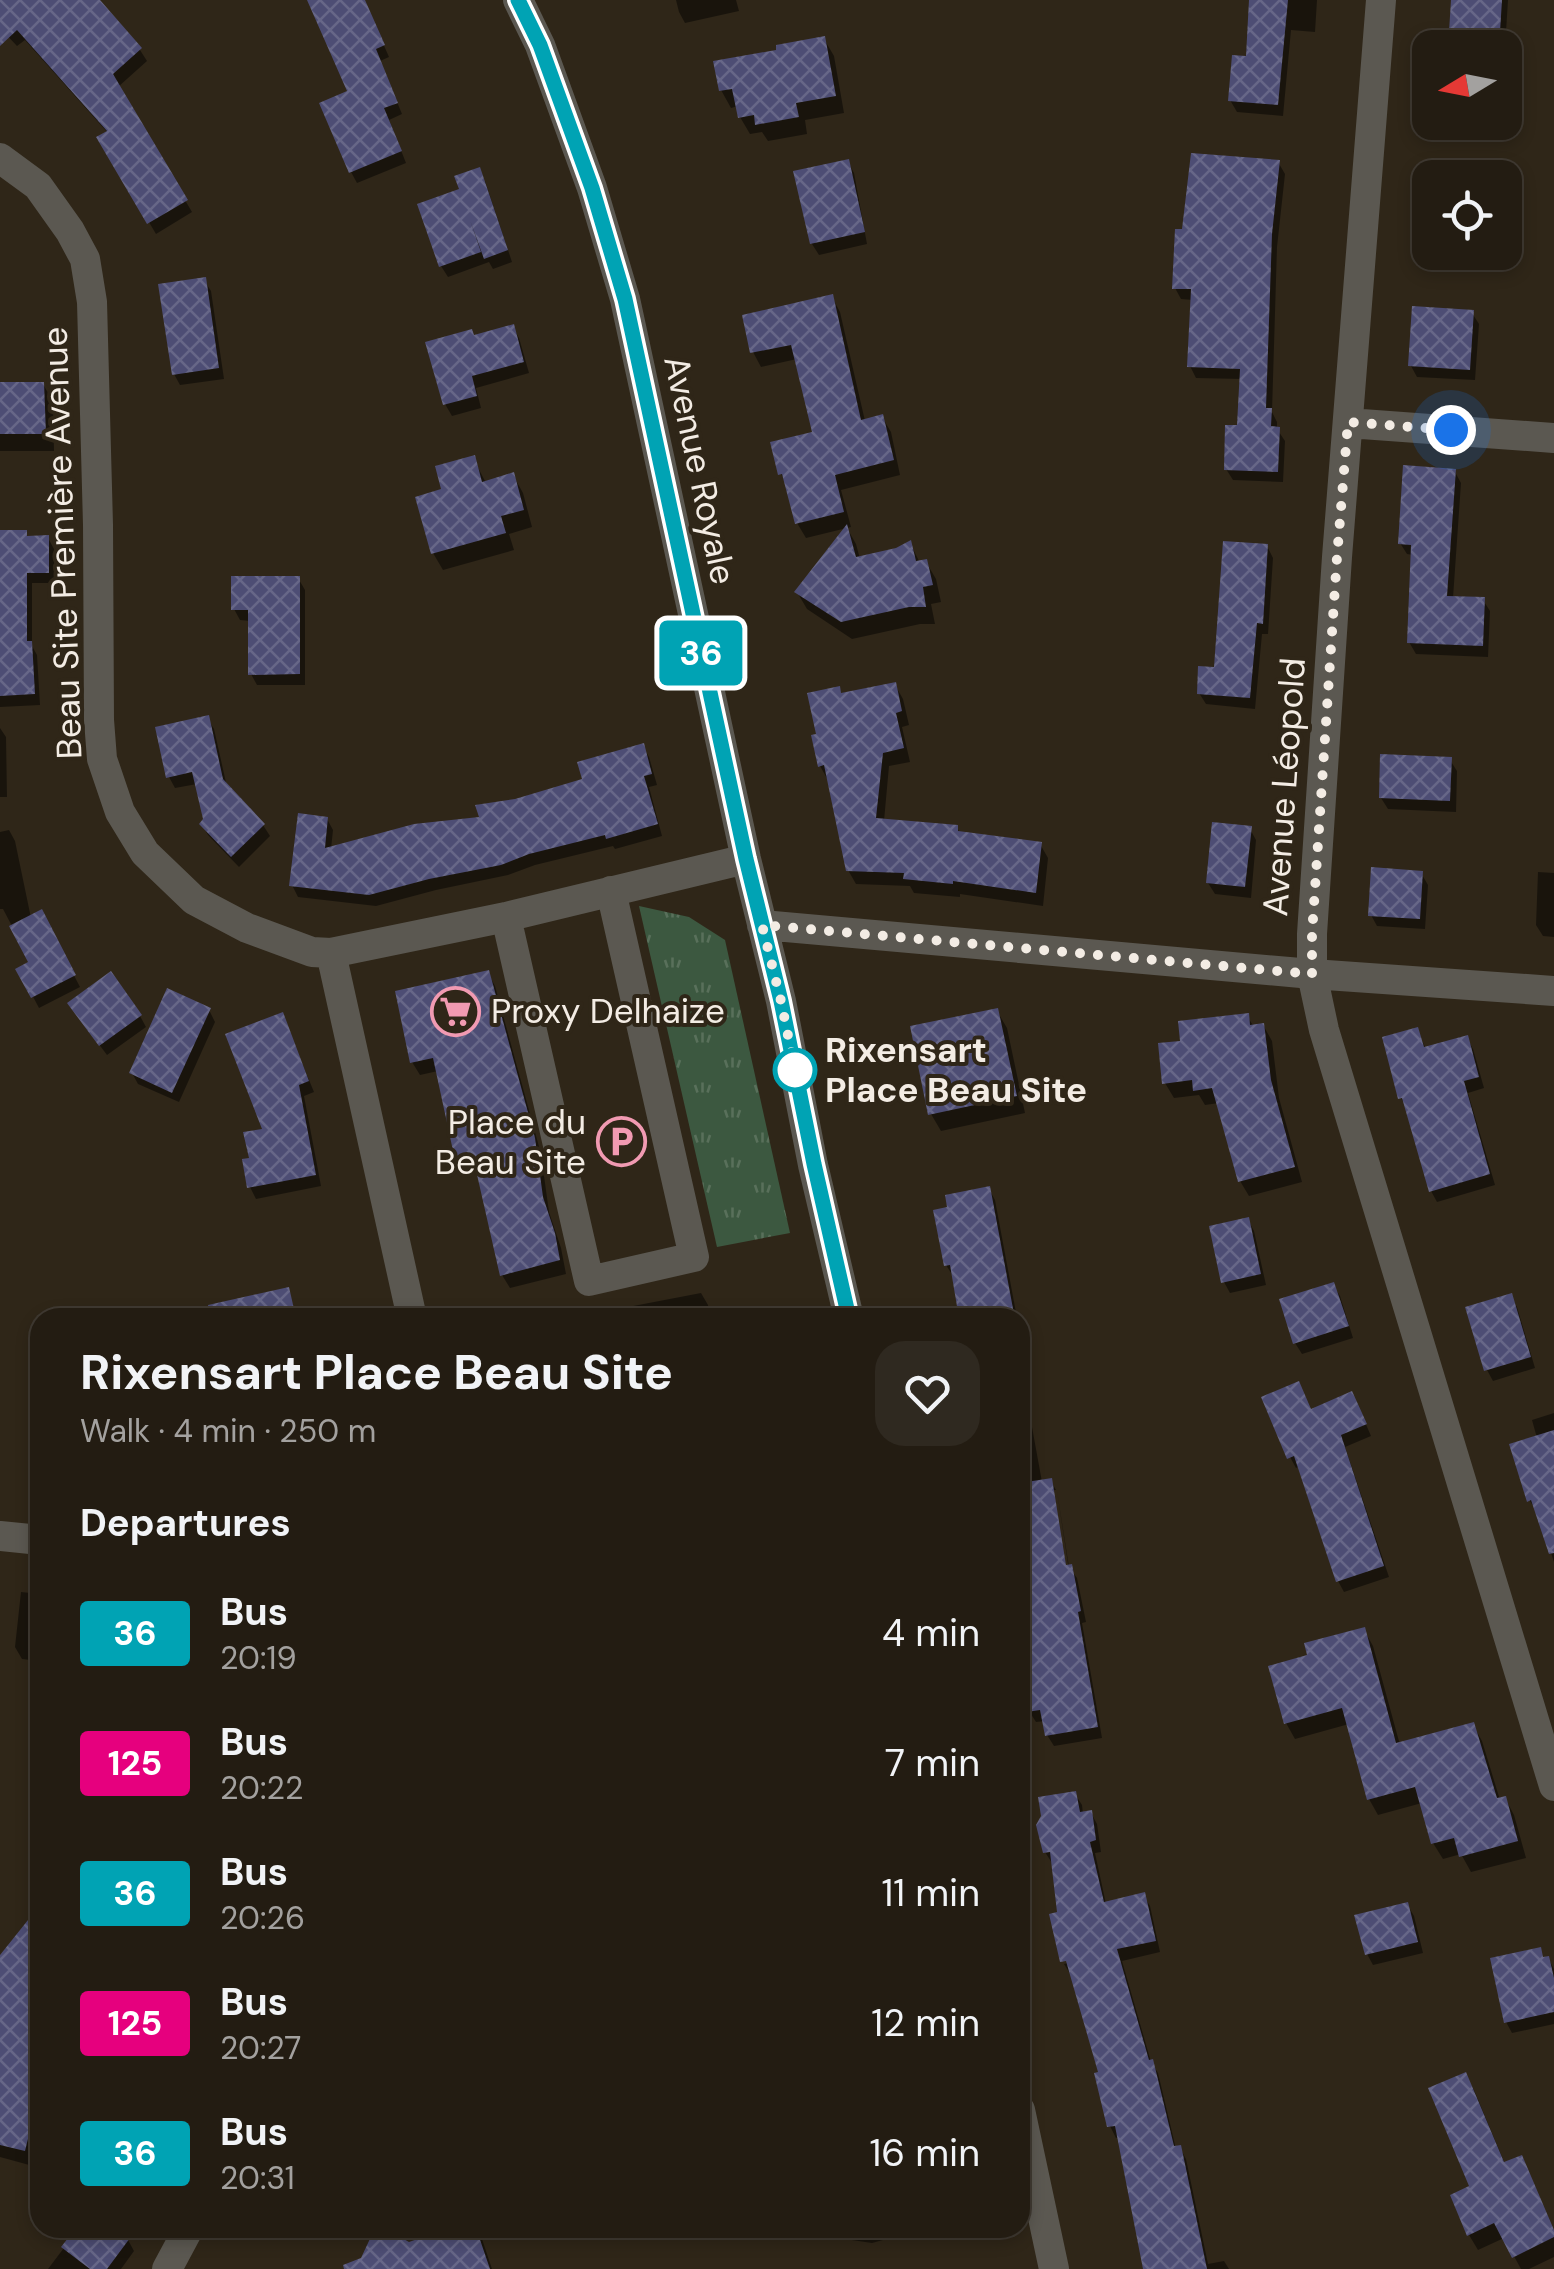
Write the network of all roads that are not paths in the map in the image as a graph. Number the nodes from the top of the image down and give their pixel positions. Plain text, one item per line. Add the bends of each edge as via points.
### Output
1 (518, 0) edge
2 (1381, 0) edge
3 (0, 158) edge
4 (1348, 422) junction
5 (1554, 438) edge
6 (746, 859) junction
7 (612, 892) junction
8 (506, 917) junction
9 (762, 925) junction
10 (331, 953) junction
11 (1312, 974) junction
12 (1554, 991) edge
13 (410, 1308) edge
14 (846, 1308) edge
15 (0, 1536) edge
16 (30, 1539) edge
17 (1554, 1786) edge
18 (1030, 2157) edge
19 (184, 2238) edge
20 (167, 2269) edge
21 (1054, 2269) edge

1 - 6 street, Avenue Royale via 592,188 625,299
2 - 4 street, Avenue Léopold
3 - 10 street, Beau Site Première Avenue via 38,186 85,259 92,302 99,720 102,759 120,812 145,853 194,900 247,928
4 - 5 street
4 - 11 street, Avenue Léopold
6 - 7 street
6 - 9 street, Avenue Royale
7 - 8 street
7 - 8 street via 694,1257 589,1281
8 - 10 street
9 - 11 street
9 - 14 street, Avenue Royale
10 - 13 street
11 - 12 street
11 - 17 street, Avenue Léopold
15 - 16 street
18 - 21 street
19 - 20 street

